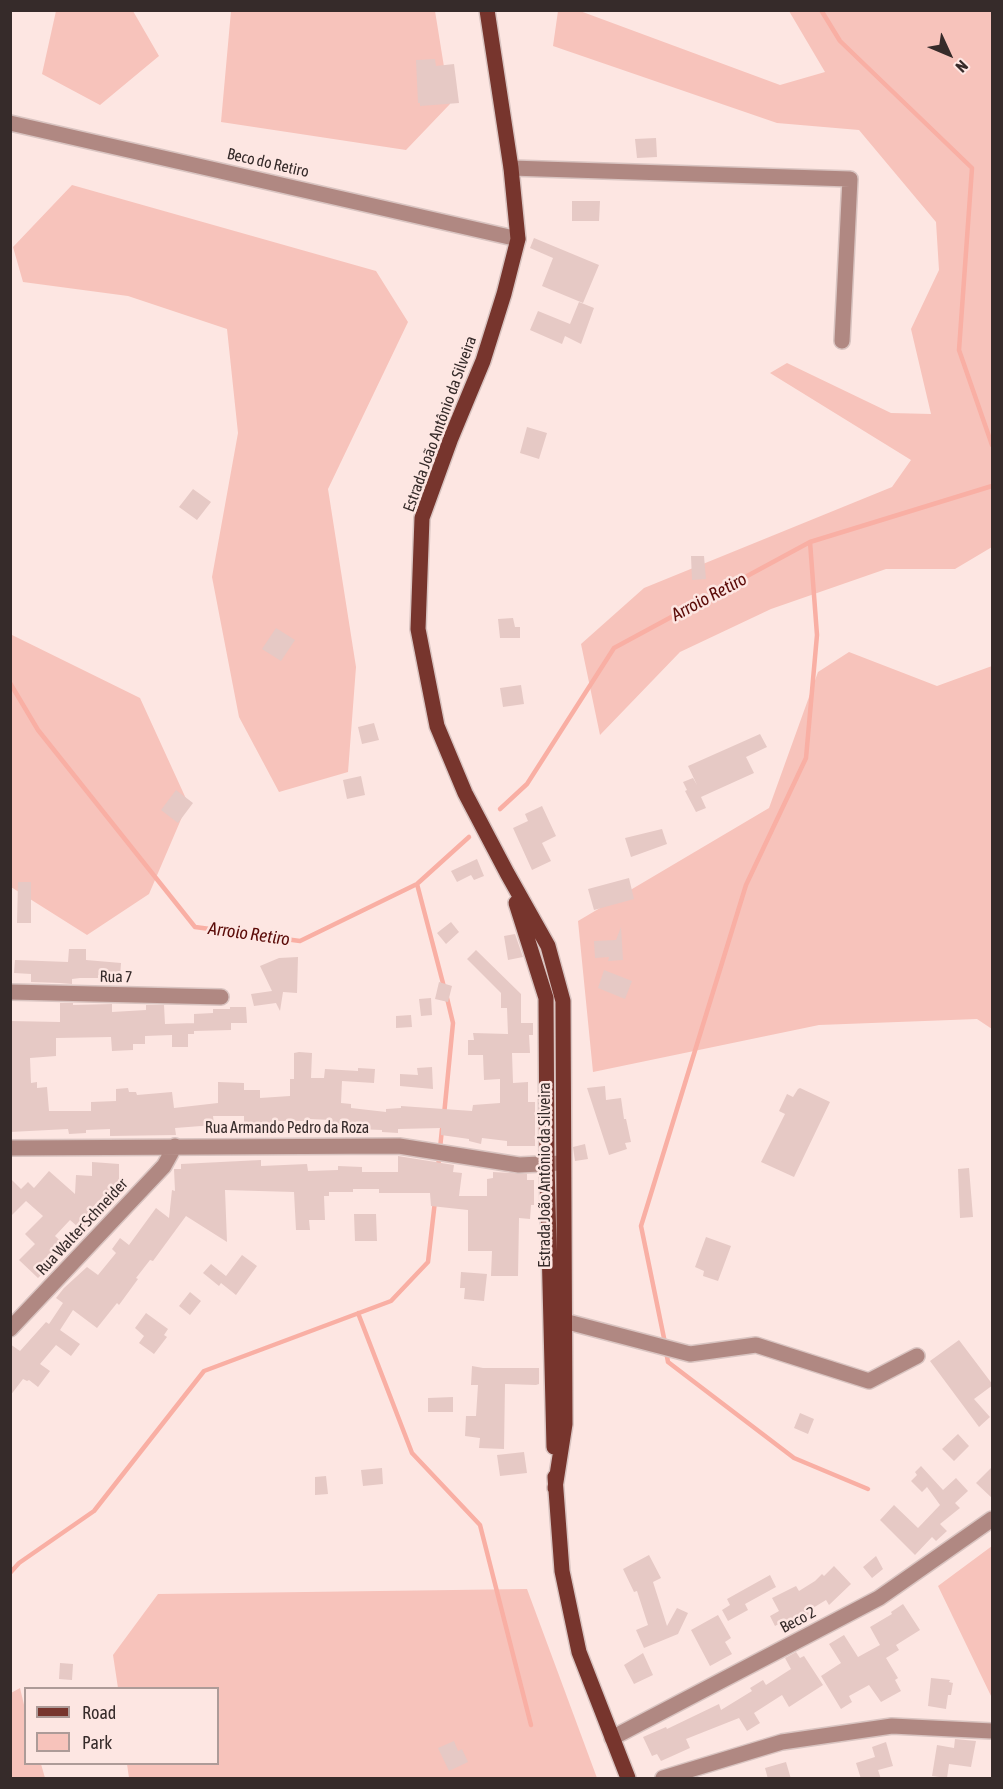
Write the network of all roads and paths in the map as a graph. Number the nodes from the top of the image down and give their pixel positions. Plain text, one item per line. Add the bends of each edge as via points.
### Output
1 (487, 10) edge
2 (10, 123) edge
3 (511, 168) junction
4 (518, 239) junction
5 (842, 341) dead end
6 (10, 992) edge
7 (221, 997) dead end
8 (175, 1146) junction
9 (10, 1148) edge
10 (555, 1163) junction
11 (564, 1321) junction
12 (10, 1329) edge
13 (917, 1356) dead end
14 (555, 1488) junction
15 (993, 1519) edge
16 (993, 1731) edge
17 (612, 1738) junction
18 (627, 1779) edge
19 (663, 1779) edge

1 - 3 main road, Estrada João Antônio da Silveira
2 - 4 street, Beco do Retiro
3 - 4 main road, Estrada João Antônio da Silveira
3 - 5 street via 850,179
4 - 10 main road, Estrada João Antônio da Silveira via 483,361 422,518 418,630 437,726 465,793 507,873 546,998
6 - 7 street, Rua 7
8 - 9 street, Rua Armando Pedro da Roza
8 - 10 street, Rua Armando Pedro da Roza via 399,1146 519,1165
8 - 12 street, Rua Walter Schneider via 164,1166
10 - 11 main road, Estrada João Antônio da Silveira
10 - 14 main road, Estrada João Antônio da Silveira
11 - 13 street via 690,1354 756,1345 869,1381
11 - 14 main road, Estrada João Antônio da Silveira via 565,1424
14 - 17 main road, Estrada João Antônio da Silveira via 562,1571 579,1652
15 - 17 street, Beco 2 via 879,1598
16 - 19 street via 881,1728 782,1742
17 - 18 main road, Estrada João Antônio da Silveira

